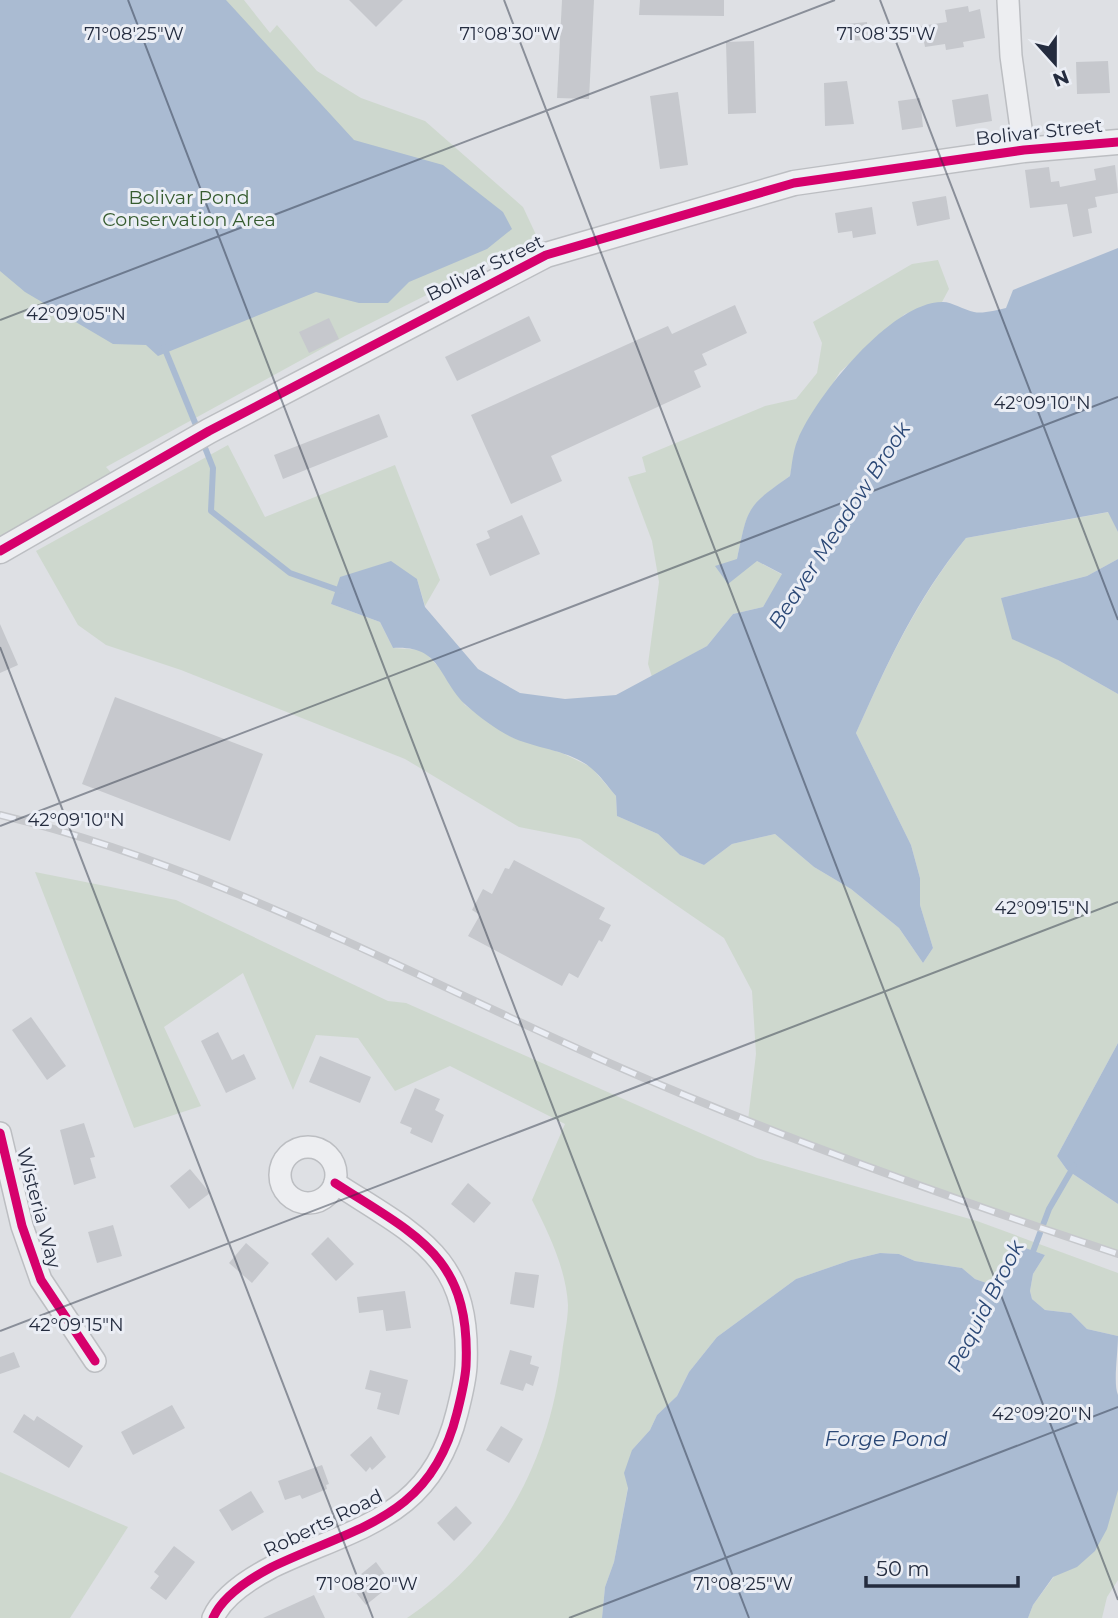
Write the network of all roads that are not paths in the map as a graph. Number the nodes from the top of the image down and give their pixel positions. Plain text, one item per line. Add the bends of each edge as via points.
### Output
1 (1008, 0) edge
2 (1118, 142) edge
3 (1024, 150) junction
4 (0, 551) edge
5 (0, 1133) edge
6 (335, 1183) dead end
7 (95, 1361) dead end
8 (213, 1618) edge

1 - 3 street
2 - 3 street, Bolivar Street
3 - 4 street, Bolivar Street via 794,183 547,256 201,435
5 - 7 street, Wisteria Way via 40,1280
6 - 8 street, Roberts Road via 415,1235 442,1261 456,1284 465,1314 466,1379 451,1439 439,1466 388,1515 250,1578

